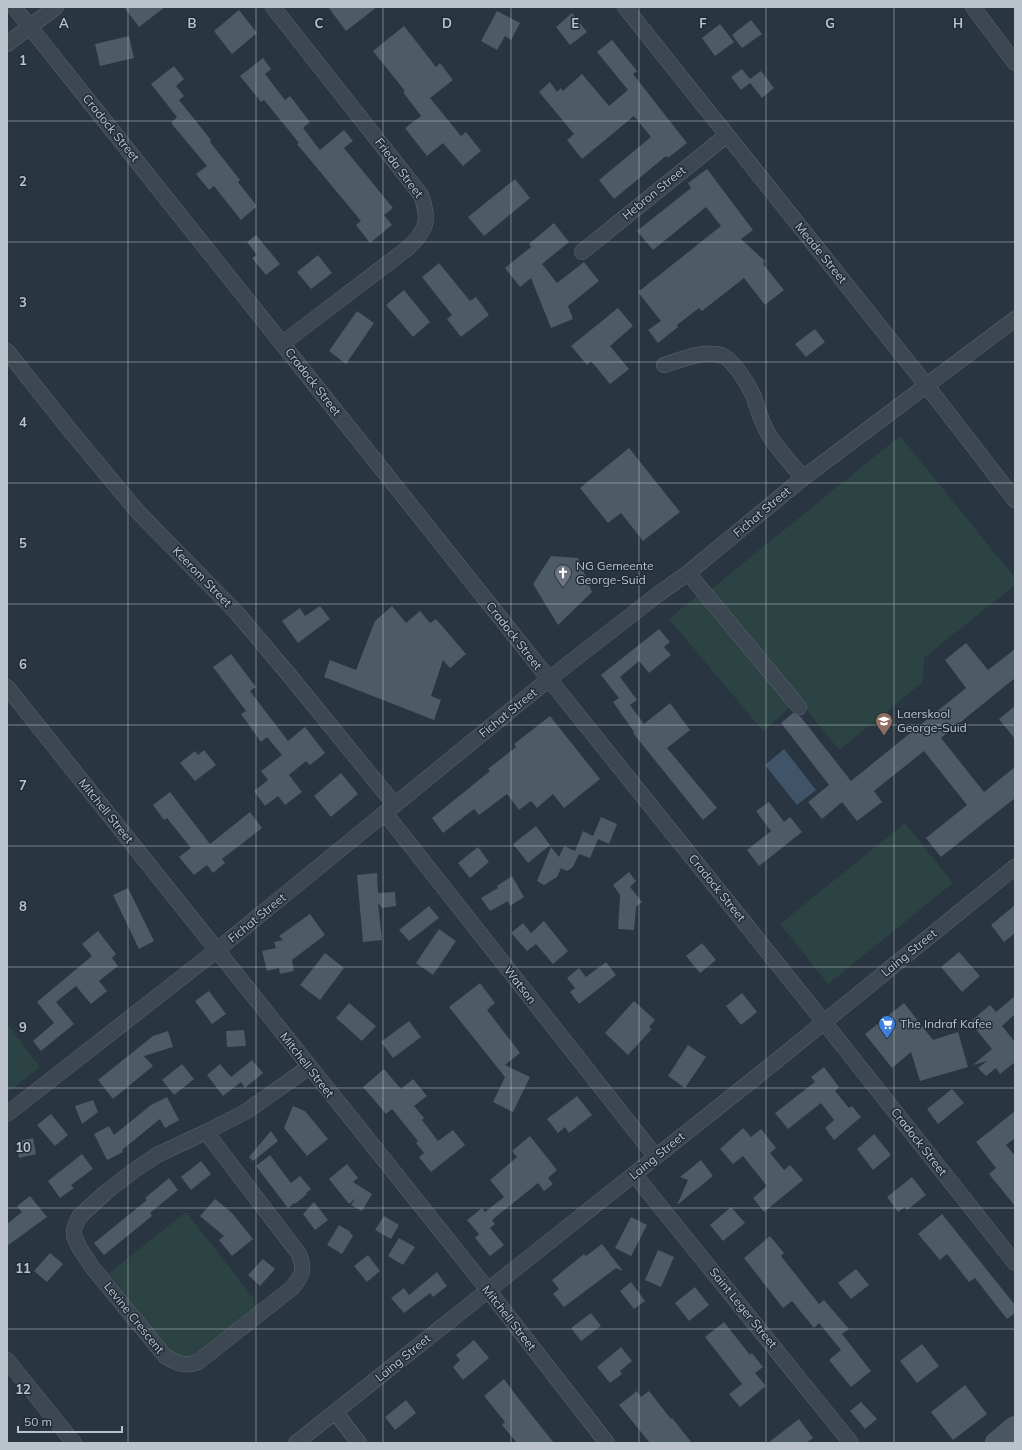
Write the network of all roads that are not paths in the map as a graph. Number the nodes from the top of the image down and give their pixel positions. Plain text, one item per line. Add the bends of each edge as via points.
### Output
1 (14, 7) edge
2 (56, 7) edge
3 (272, 7) edge
4 (625, 7) edge
5 (973, 7) edge
6 (30, 26) junction
7 (7, 44) edge
8 (1015, 63) edge
9 (727, 135) junction
10 (582, 252) dead end
11 (1015, 320) edge
12 (282, 343) junction
13 (7, 351) edge
14 (664, 364) dead end
15 (927, 386) junction
16 (803, 478) junction
17 (1015, 500) edge
18 (688, 573) junction
19 (548, 680) junction
20 (7, 687) edge
21 (799, 707) dead end
22 (390, 809) junction
23 (1015, 867) edge
24 (217, 950) junction
25 (824, 1022) junction
26 (309, 1067) junction
27 (7, 1114) edge
28 (206, 1132) junction
29 (656, 1156) junction
30 (634, 1174) junction
31 (1015, 1263) edge
32 (488, 1290) junction
33 (7, 1360) edge
34 (335, 1412) junction
35 (1015, 1427) edge
36 (74, 1443) edge
37 (296, 1443) edge
38 (359, 1443) edge
39 (607, 1443) edge
40 (851, 1443) edge
41 (996, 1443) edge

1 - 6 street, Cradock Street
2 - 6 street
3 - 12 street, Frieda Street via 421,195 427,211 425,227 408,248
4 - 9 street, Meade Street
5 - 8 street
6 - 7 street
6 - 12 street, Cradock Street
9 - 10 street, Hebron Street
9 - 15 street, Meade Street
11 - 15 street, Fichat Street
12 - 19 street, Cradock Street
13 - 22 street, Keerom Street via 133,506 236,612 290,676
14 - 16 street via 707,354 726,358 743,378 770,436
15 - 16 street, Fichat Street
15 - 17 street, Meade Street
16 - 18 street, Fichat Street
18 - 19 street, Fichat Street
18 - 21 street
19 - 22 street, Fichat Street
19 - 25 street, Cradock Street
20 - 24 street, Mitchell Street
22 - 24 street, Fichat Street
22 - 29 street, Watson
23 - 25 street, Laing Street
24 - 26 street, Mitchell Street
24 - 27 street, Fichat Street
25 - 29 street, Laing Street
25 - 31 street, Cradock Street
26 - 28 street, Levine Crescent via 247,1111
26 - 32 street, Mitchell Street
28 - 28 street, Levine Crescent via 157,1155 132,1172 79,1217 74,1229 79,1247 92,1267 165,1356 174,1362 190,1365 198,1362 292,1288 303,1270 299,1254
29 - 30 street, Laing Street
30 - 32 street, Laing Street
30 - 40 street, Saint Leger Street
32 - 34 street, Laing Street
32 - 39 street, Mitchell Street
33 - 36 street
34 - 37 street, Laing Street
34 - 38 street
35 - 41 street

